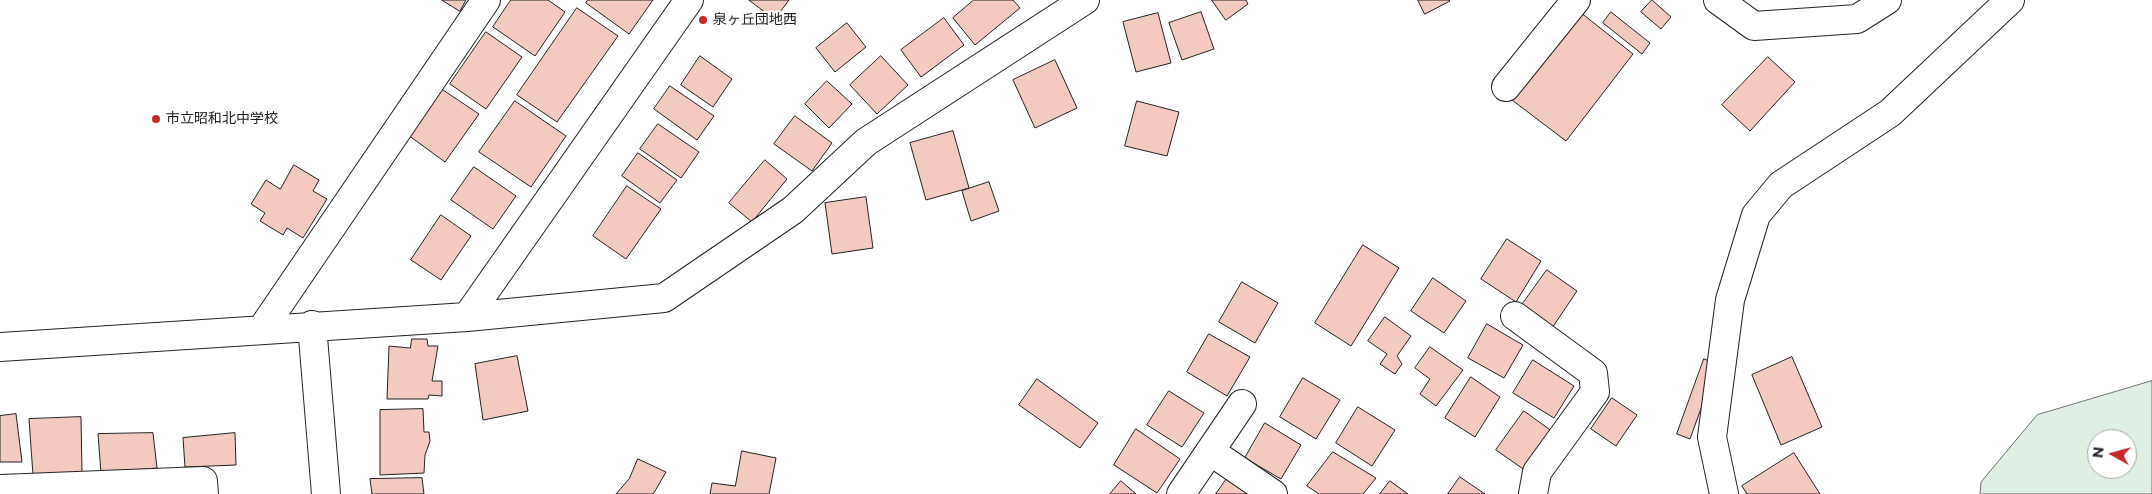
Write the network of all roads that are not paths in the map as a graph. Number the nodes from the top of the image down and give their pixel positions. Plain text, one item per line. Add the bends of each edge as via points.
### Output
1 (486, 0) edge
2 (689, 0) edge
3 (1085, 0) edge
4 (1576, 0) edge
5 (1718, 0) edge
6 (1887, 0) edge
7 (2010, 0) edge
8 (1506, 87) dead end
9 (1516, 316) dead end
10 (467, 317) junction
11 (312, 326) junction
12 (262, 329) junction
13 (0, 347) edge
14 (1242, 404) dead end
15 (1210, 451) junction
16 (0, 489) edge
17 (204, 494) edge
18 (326, 494) edge
19 (1181, 494) edge
20 (1273, 494) edge
21 (1534, 494) edge
22 (1724, 494) edge

1 - 12 street
2 - 10 street
3 - 10 street via 866,142 793,210 664,298
4 - 8 street
5 - 6 street via 1754,26 1857,19
7 - 22 street via 1890,113 1781,185 1756,215 1730,300 1712,437
9 - 21 street via 1593,373 1595,392 1537,472
10 - 11 street
11 - 12 street
11 - 18 street
12 - 13 street
14 - 15 street
15 - 19 street
15 - 20 street
16 - 17 street via 203,481

